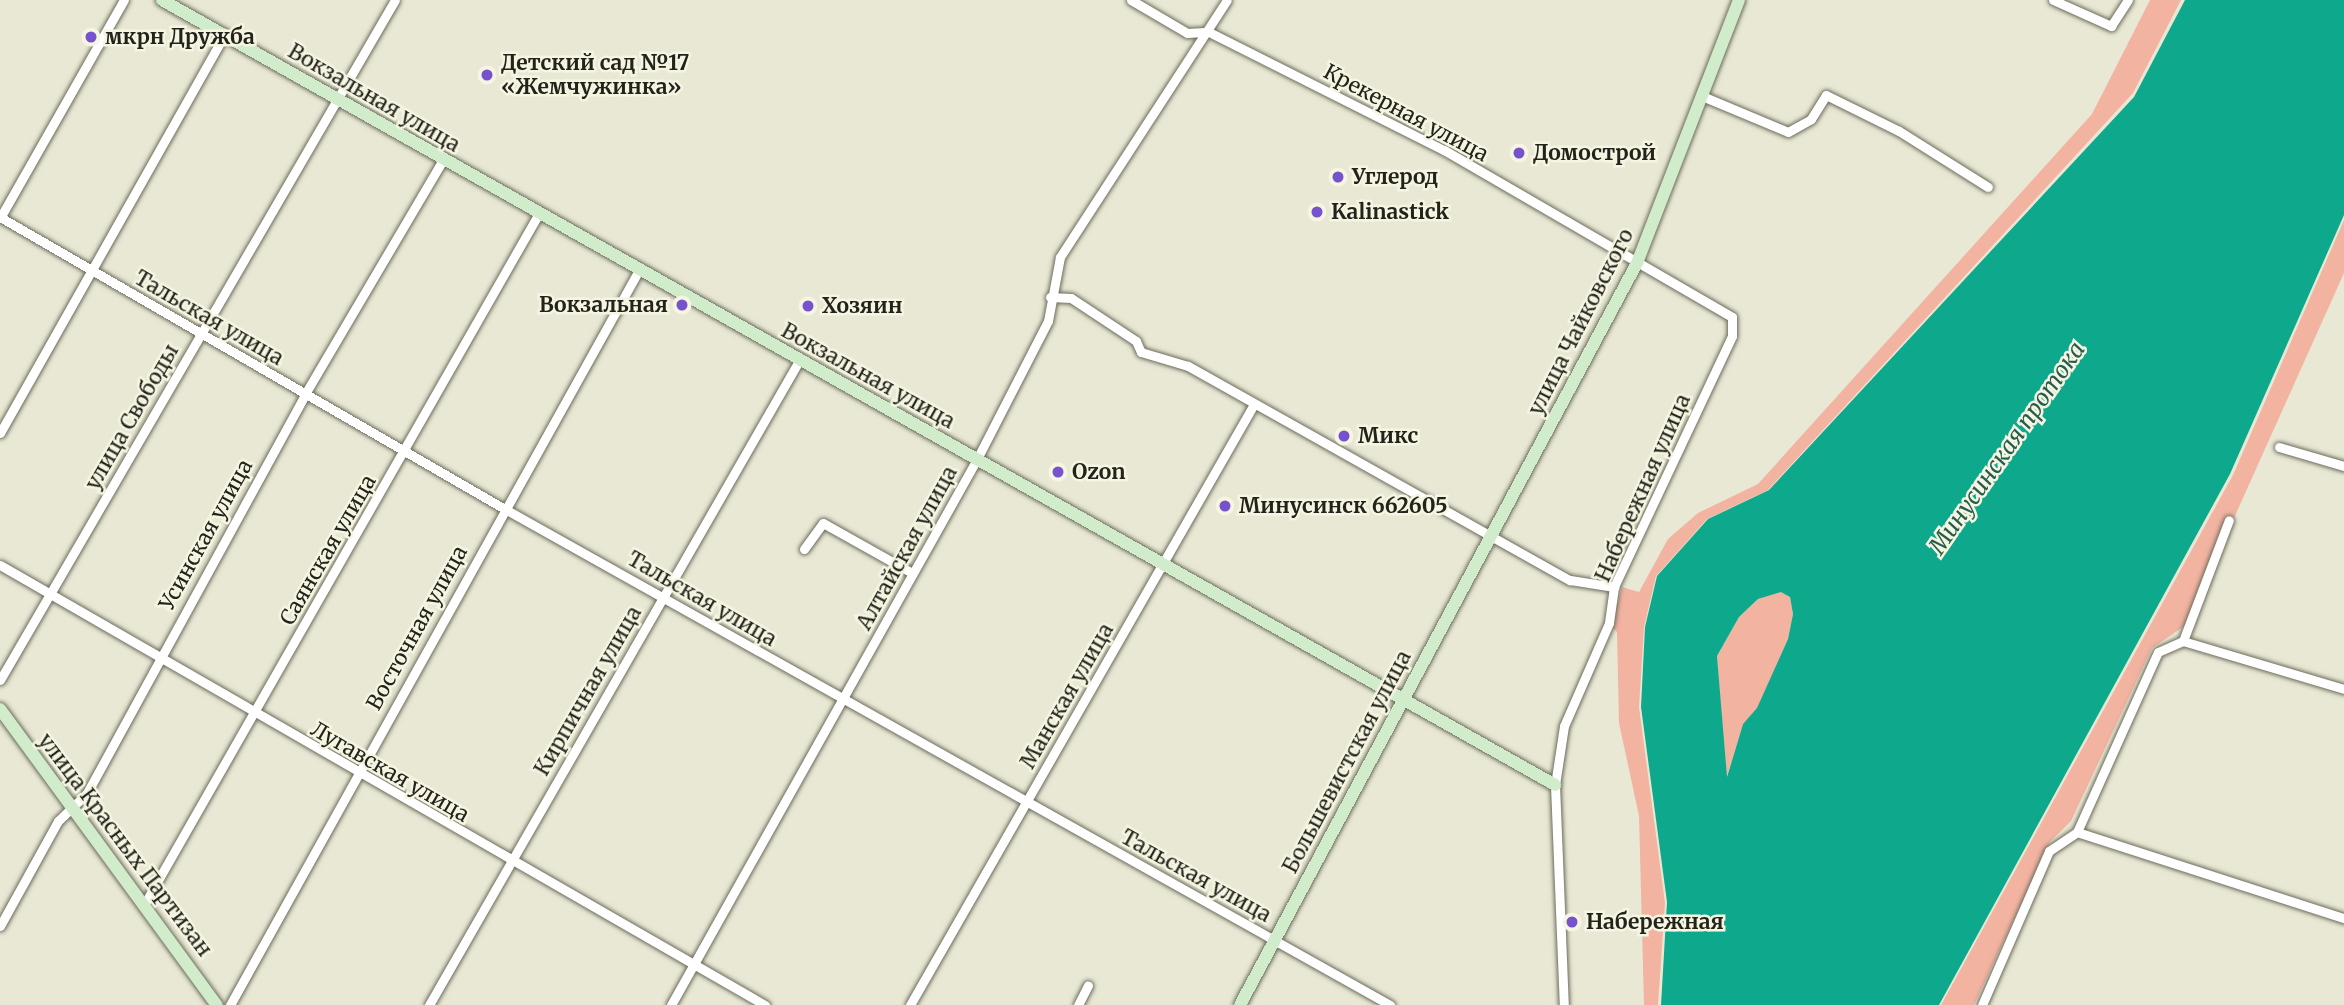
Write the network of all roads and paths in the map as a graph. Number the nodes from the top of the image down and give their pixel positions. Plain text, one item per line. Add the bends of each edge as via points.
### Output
1 (124, 0) edge
2 (162, 0) edge
3 (395, 0) edge
4 (1130, 0) edge
5 (1227, 0) edge
6 (1739, 0) edge
7 (2053, 0) edge
8 (2129, 0) edge
9 (1147, 4) edge
10 (1209, 32) junction
11 (225, 34) junction
12 (1702, 96) junction
13 (337, 98) junction
14 (443, 160) junction
15 (1988, 187) dead end
16 (539, 213) junction
17 (0, 218) edge
18 (1637, 263) junction
19 (639, 270) junction
20 (94, 272) junction
21 (1050, 297) junction
22 (1732, 317) joint
23 (200, 333) junction
24 (800, 359) junction
25 (305, 394) junction
26 (1254, 404) junction
27 (0, 433) edge
28 (2279, 447) dead end
29 (405, 451) junction
30 (978, 459) junction
31 (2344, 466) edge
32 (503, 508) junction
33 (2228, 520) dead end
34 (1489, 538) junction
35 (803, 549) dead end
36 (1164, 562) junction
37 (0, 565) edge
38 (912, 573) junction
39 (1614, 587) junction
40 (47, 594) junction
41 (662, 596) junction
42 (2183, 641) junction
43 (158, 658) junction
44 (0, 680) edge
45 (2344, 689) edge
46 (1404, 696) junction
47 (843, 700) junction
48 (0, 709) edge
49 (253, 713) junction
50 (357, 773) junction
51 (1556, 785) junction
52 (1026, 803) junction
53 (73, 807) junction
54 (2077, 832) junction
55 (510, 862) junction
56 (145, 903) junction
57 (2344, 918) edge
58 (0, 926) edge
59 (1275, 939) junction
60 (694, 966) junction
61 (1088, 985) dead end
62 (217, 1005) edge
63 (230, 1005) edge
64 (429, 1005) edge
65 (671, 1005) edge
66 (765, 1005) edge
67 (910, 1005) edge
68 (1078, 1005) edge
69 (1240, 1005) edge
70 (1390, 1005) edge
71 (1564, 1005) edge
72 (1982, 1005) edge

1 - 17 street
2 - 11 street, Вокзальная улица
3 - 13 street, улица Свободы
4 - 9 street, Крекерная улица
5 - 10 street, Алтайская улица
6 - 12 street, улица Чайковского
7 - 8 street via 2111,26
9 - 10 street, Крекерная улица via 1187,33
10 - 18 street, Крекерная улица via 1444,150
10 - 21 street, Алтайская улица via 1081,221 1052,275
11 - 13 street, Вокзальная улица
11 - 20 street
12 - 15 street via 1788,132 1811,119 1826,95 1899,131
12 - 18 street, улица Чайковского
13 - 14 street, Вокзальная улица
13 - 23 street, улица Свободы
14 - 16 street, Вокзальная улица
14 - 25 street, Усинская улица
16 - 19 street, Вокзальная улица
16 - 29 street, Саянская улица
17 - 20 street, Тальская улица
18 - 22 street, Крекерная улица
18 - 34 street, улица Чайковского
19 - 24 street, Вокзальная улица
19 - 32 street, Восточная улица
20 - 23 street, Тальская улица
20 - 27 street
21 - 26 street via 1072,298 1136,341 1140,352 1188,366
21 - 30 street, Алтайская улица via 1048,321
22 - 39 street, Набережная улица via 1732,335
23 - 25 street, Тальская улица
23 - 40 street, улица Свободы
24 - 30 street, Вокзальная улица
24 - 41 street, Кирпичная улица
25 - 29 street, Тальская улица
25 - 43 street, Усинская улица
26 - 34 street
26 - 36 street, Манская улица
28 - 31 street
29 - 32 street, Тальская улица
29 - 49 street, Саянская улица
30 - 36 street, Вокзальная улица
30 - 38 street, Алтайская улица
32 - 41 street, Тальская улица
32 - 50 street, Восточная улица
33 - 42 street
34 - 39 street via 1570,580
34 - 46 street, Большевистская улица
35 - 38 street via 823,523
36 - 46 street, Вокзальная улица
36 - 52 street, Манская улица
37 - 40 street, Лугавская улица
38 - 47 street, Алтайская улица
39 - 51 street, Набережная улица via 1609,623 1564,726
40 - 43 street, Лугавская улица
40 - 44 street, улица Свободы
41 - 47 street, Тальская улица
41 - 55 street, Кирпичная улица
42 - 45 street
42 - 54 street via 2158,652
43 - 49 street, Лугавская улица
43 - 53 street, Усинская улица via 87,793
46 - 51 street, Вокзальная улица
46 - 59 street, Большевистская улица
47 - 52 street, Тальская улица
47 - 60 street, Алтайская улица
48 - 53 street, улица Красных Партизан
49 - 50 street, Лугавская улица
49 - 56 street, Саянская улица
50 - 55 street, Лугавская улица
50 - 63 street, Восточная улица
51 - 71 street, Набережная улица
52 - 59 street, Тальская улица
52 - 67 street, Манская улица
53 - 56 street, улица Красных Партизан
53 - 58 street, Усинская улица via 58,821
54 - 57 street
54 - 72 street via 2049,852
55 - 60 street, Лугавская улица
55 - 64 street, Кирпичная улица
56 - 62 street, улица Красных Партизан
59 - 69 street, Большевистская улица
59 - 70 street, Тальская улица
60 - 65 street, Алтайская улица
60 - 66 street, Лугавская улица
61 - 68 street

